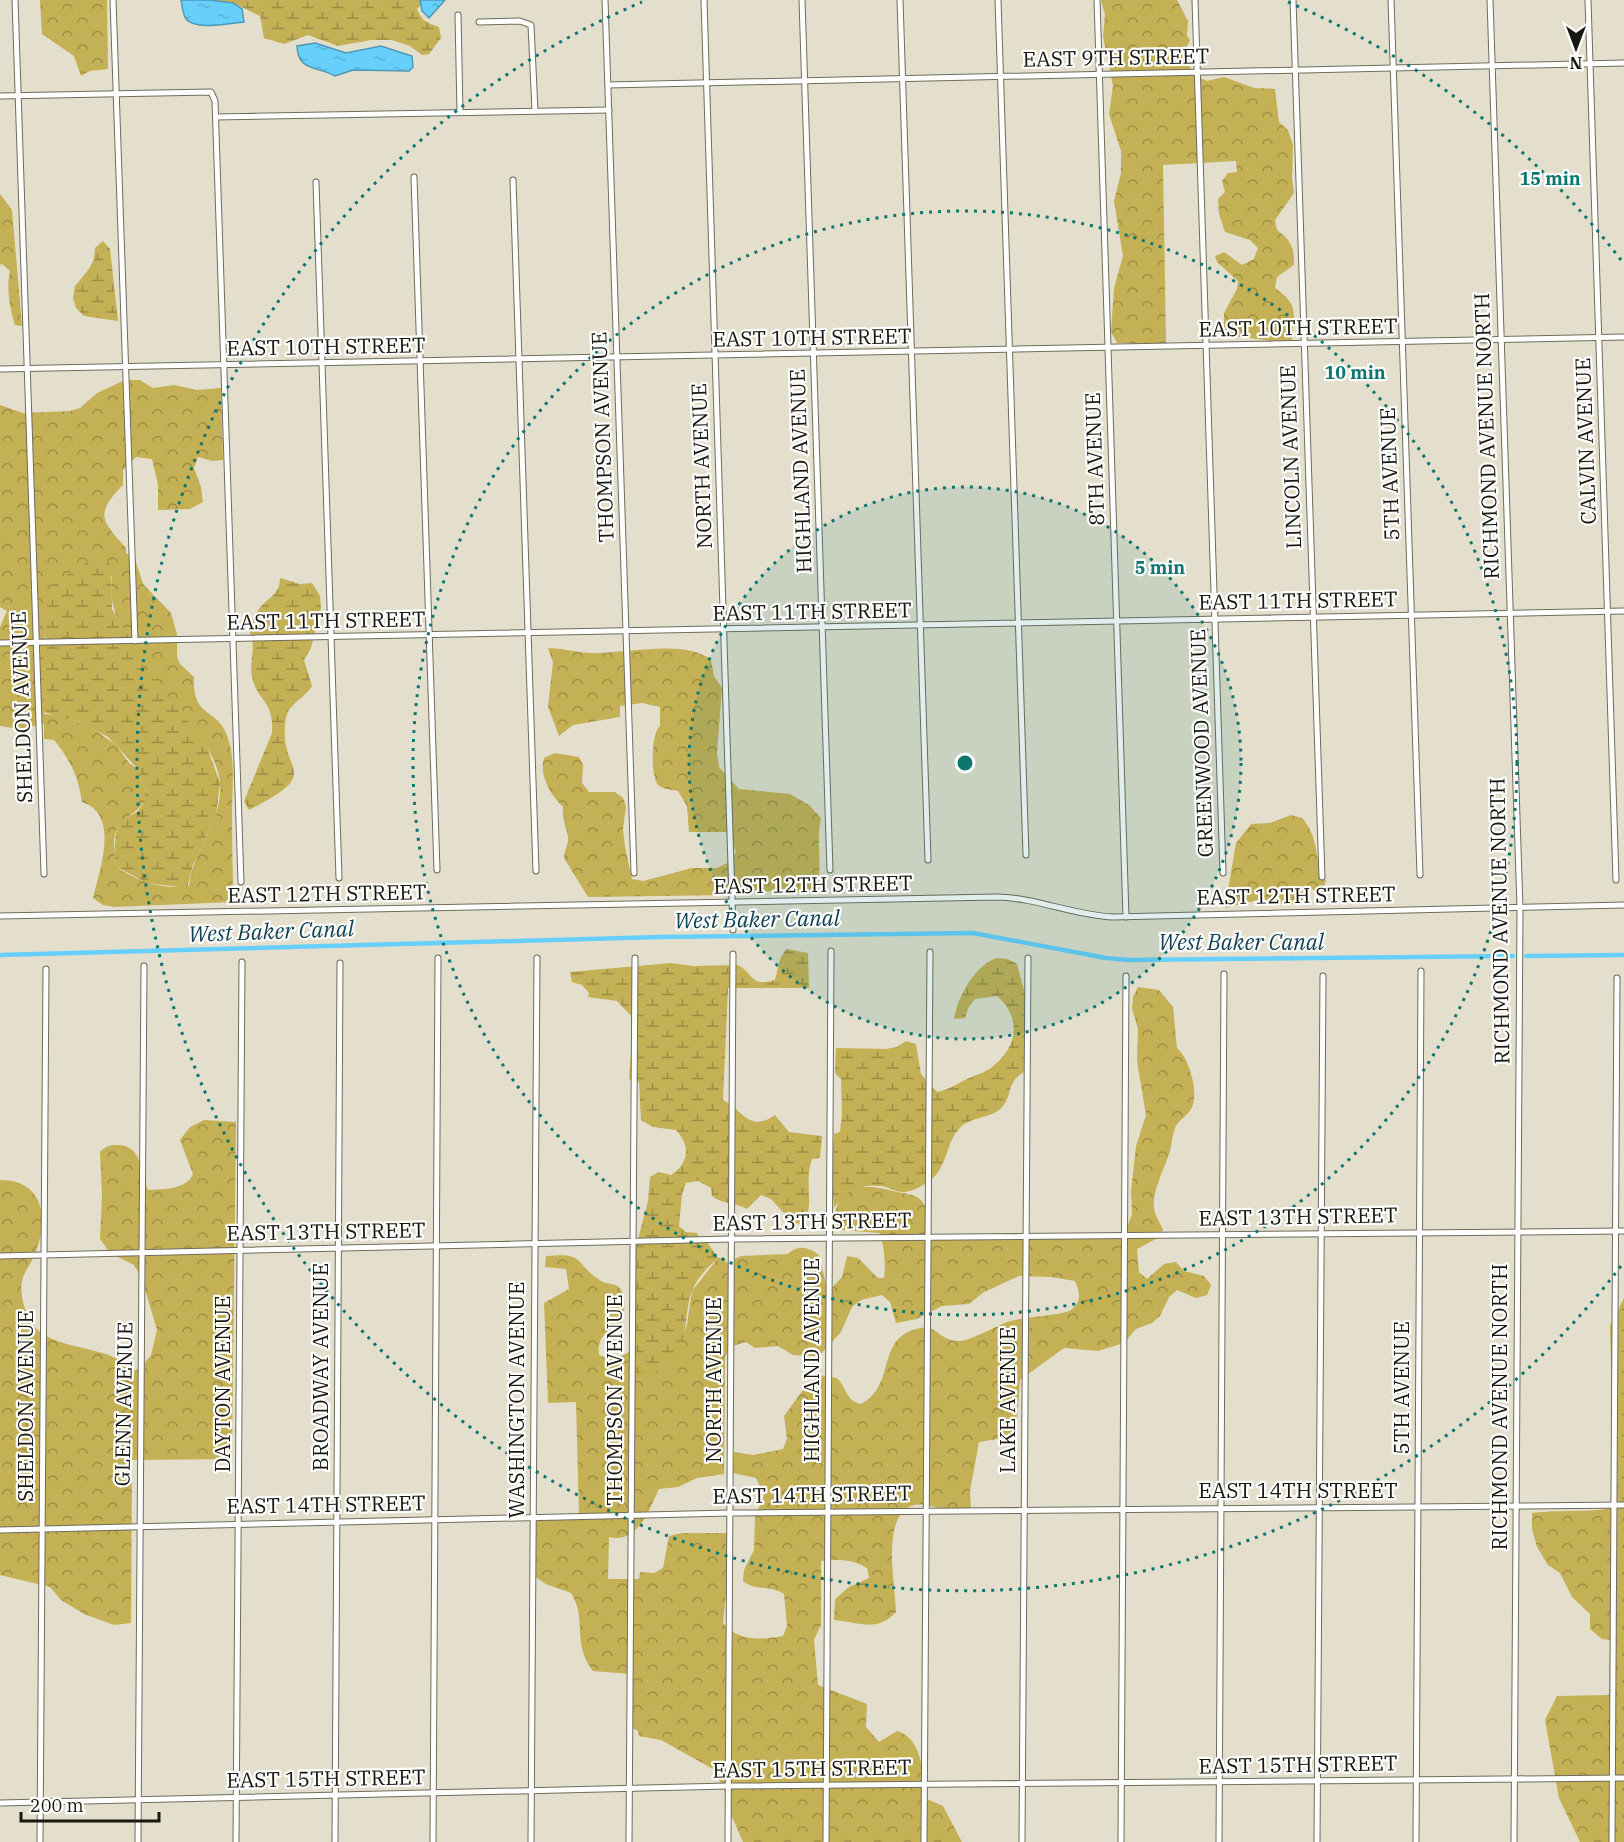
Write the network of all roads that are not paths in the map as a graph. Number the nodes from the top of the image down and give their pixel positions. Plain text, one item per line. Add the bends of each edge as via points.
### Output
1 (15, 0) edge
2 (113, 0) edge
3 (605, 0) edge
4 (704, 0) edge
5 (802, 0) edge
6 (900, 0) edge
7 (998, 0) edge
8 (1097, 0) edge
9 (1195, 0) edge
10 (1293, 0) edge
11 (1391, 0) edge
12 (1490, 0) edge
13 (1588, 0) edge
14 (458, 15) dead end
15 (479, 22) dead end
16 (1624, 63) edge
17 (1590, 64) junction
18 (1492, 66) junction
19 (1394, 68) junction
20 (1295, 70) junction
21 (1197, 73) junction
22 (1099, 75) junction
23 (1001, 77) junction
24 (903, 79) junction
25 (804, 81) junction
26 (706, 83) junction
27 (608, 85) junction
28 (117, 93) junction
29 (19, 95) junction
30 (0, 96) edge
31 (609, 110) junction
32 (535, 111) junction
33 (460, 112) junction
34 (216, 117) junction
35 (414, 177) dead end
36 (513, 180) dead end
37 (316, 182) dead end
38 (1624, 337) edge
39 (1599, 338) junction
40 (1501, 340) junction
41 (1403, 342) junction
42 (1304, 344) junction
43 (1206, 346) junction
44 (1108, 349) junction
45 (1010, 350) junction
46 (912, 353) junction
47 (813, 355) junction
48 (715, 357) junction
49 (617, 359) junction
50 (519, 361) junction
51 (420, 362) junction
52 (322, 364) junction
53 (224, 366) junction
54 (126, 368) junction
55 (0, 369) edge
56 (27, 369) junction
57 (1608, 611) junction
58 (1624, 611) edge
59 (1510, 613) junction
60 (1411, 615) junction
61 (1313, 618) junction
62 (1215, 620) junction
63 (1117, 622) junction
64 (1018, 624) junction
65 (920, 626) junction
66 (822, 628) junction
67 (724, 630) junction
68 (626, 632) junction
69 (528, 634) junction
70 (430, 636) junction
71 (331, 637) junction
72 (233, 639) junction
73 (135, 641) junction
74 (0, 643) edge
75 (36, 643) junction
76 (1026, 855) dead end
77 (928, 860) dead end
78 (437, 870) dead end
79 (830, 870) dead end
80 (536, 871) dead end
81 (634, 873) dead end
82 (1223, 873) dead end
83 (44, 874) dead end
84 (1420, 875) dead end
85 (1322, 877) dead end
86 (339, 878) dead end
87 (1616, 880) dead end
88 (241, 882) dead end
89 (733, 903) junction
90 (1624, 906) edge
91 (1520, 908) junction
92 (0, 916) edge
93 (1126, 917) junction
94 (732, 930) dead end
95 (831, 951) dead end
96 (930, 952) dead end
97 (733, 954) dead end
98 (438, 958) dead end
99 (537, 958) dead end
100 (635, 958) dead end
101 (1028, 958) dead end
102 (242, 962) dead end
103 (340, 963) dead end
104 (144, 966) dead end
105 (46, 969) dead end
106 (1421, 971) dead end
107 (1224, 974) dead end
108 (1126, 976) dead end
109 (1323, 976) dead end
110 (1617, 978) dead end
111 (1616, 1231) junction
112 (1624, 1231) edge
113 (1518, 1232) junction
114 (1321, 1233) junction
115 (1419, 1233) junction
116 (1223, 1234) junction
117 (1124, 1235) junction
118 (1026, 1236) junction
119 (928, 1237) junction
120 (829, 1238) junction
121 (731, 1239) junction
122 (633, 1241) junction
123 (535, 1243) junction
124 (437, 1246) junction
125 (339, 1248) junction
126 (240, 1250) junction
127 (142, 1252) junction
128 (44, 1255) junction
129 (0, 1256) edge
130 (1516, 1505) junction
131 (1614, 1505) junction
132 (1624, 1505) edge
133 (1418, 1506) junction
134 (1320, 1507) junction
135 (1221, 1508) junction
136 (1024, 1509) junction
137 (1122, 1509) junction
138 (926, 1510) junction
139 (828, 1511) junction
140 (730, 1513) junction
141 (631, 1515) junction
142 (533, 1517) junction
143 (435, 1519) junction
144 (337, 1522) junction
145 (238, 1524) junction
146 (140, 1526) junction
147 (42, 1529) junction
148 (0, 1530) edge
149 (1612, 1778) junction
150 (1624, 1778) edge
151 (1514, 1779) junction
152 (1416, 1780) junction
153 (1318, 1781) junction
154 (1121, 1782) junction
155 (1219, 1782) junction
156 (1023, 1783) junction
157 (924, 1784) junction
158 (826, 1785) junction
159 (728, 1786) junction
160 (630, 1788) junction
161 (532, 1791) junction
162 (433, 1793) junction
163 (335, 1795) junction
164 (237, 1798) junction
165 (138, 1800) junction
166 (41, 1802) junction
167 (0, 1803) edge
168 (40, 1842) edge
169 (138, 1842) edge
170 (237, 1842) edge
171 (335, 1842) edge
172 (433, 1842) edge
173 (531, 1842) edge
174 (629, 1842) edge
175 (728, 1842) edge
176 (826, 1842) edge
177 (924, 1842) edge
178 (1022, 1842) edge
179 (1121, 1842) edge
180 (1219, 1842) edge
181 (1317, 1842) edge
182 (1416, 1842) edge
183 (1514, 1842) edge
184 (1612, 1842) edge

1 - 29 street, SHELDON AVENUE
2 - 28 street
3 - 27 street, THOMPSON AVENUE
4 - 26 street, NORTH AVENUE
5 - 25 street, HIGHLAND AVENUE
6 - 24 street
7 - 23 street
8 - 22 street, 8TH AVENUE
9 - 21 street, GREENWOOD AVENUE
10 - 20 street, LINCOLN AVENUE
11 - 19 street, 5TH AVENUE
12 - 18 street, RICHMOND AVENUE NORTH
13 - 17 street, CALVIN AVENUE
14 - 33 street
15 - 32 street via 520,21 531,25
16 - 17 street, EAST 9TH STREET
17 - 18 street, EAST 9TH STREET
17 - 39 street, CALVIN AVENUE
18 - 19 street, EAST 9TH STREET
18 - 40 street, RICHMOND AVENUE NORTH
19 - 20 street, EAST 9TH STREET
19 - 41 street, 5TH AVENUE
20 - 21 street, EAST 9TH STREET
20 - 42 street, LINCOLN AVENUE
21 - 22 street, EAST 9TH STREET
21 - 43 street, GREENWOOD AVENUE
22 - 23 street, EAST 9TH STREET
22 - 44 street, 8TH AVENUE
23 - 24 street, EAST 9TH STREET
23 - 45 street
24 - 25 street, EAST 9TH STREET
24 - 46 street
25 - 26 street, EAST 9TH STREET
25 - 47 street, HIGHLAND AVENUE
26 - 27 street, EAST 9TH STREET
26 - 48 street, NORTH AVENUE
27 - 31 street, THOMPSON AVENUE
28 - 29 street
28 - 34 street via 211,93
28 - 54 street
29 - 30 street
29 - 56 street, SHELDON AVENUE
31 - 32 street
31 - 49 street, THOMPSON AVENUE
32 - 33 street
33 - 34 street
34 - 53 street
35 - 51 street
36 - 50 street
37 - 52 street
38 - 39 street, EAST 10TH STREET
39 - 40 street, EAST 10TH STREET
39 - 57 street, CALVIN AVENUE
40 - 41 street, EAST 10TH STREET
40 - 59 street, RICHMOND AVENUE NORTH
41 - 42 street, EAST 10TH STREET
41 - 60 street, 5TH AVENUE
42 - 43 street, EAST 10TH STREET
42 - 61 street, LINCOLN AVENUE
43 - 44 street, EAST 10TH STREET
43 - 62 street, GREENWOOD AVENUE
44 - 45 street, EAST 10TH STREET
44 - 63 street, 8TH AVENUE
45 - 46 street, EAST 10TH STREET
45 - 64 street
46 - 47 street, EAST 10TH STREET
46 - 65 street
47 - 48 street, EAST 10TH STREET
47 - 66 street, HIGHLAND AVENUE
48 - 49 street, EAST 10TH STREET
48 - 67 street, NORTH AVENUE
49 - 50 street, EAST 10TH STREET
49 - 68 street, THOMPSON AVENUE
50 - 51 street, EAST 10TH STREET
50 - 69 street
51 - 52 street, EAST 10TH STREET
51 - 70 street
52 - 53 street, EAST 10TH STREET
52 - 71 street
53 - 54 street, EAST 10TH STREET
53 - 72 street
54 - 56 street, EAST 10TH STREET
54 - 73 street
55 - 56 street, EAST 10TH STREET
56 - 75 street, SHELDON AVENUE
57 - 58 street, EAST 11TH STREET
57 - 59 street, EAST 11TH STREET
57 - 87 street, CALVIN AVENUE
59 - 60 street, EAST 11TH STREET
59 - 91 street, RICHMOND AVENUE NORTH
60 - 61 street, EAST 11TH STREET
60 - 84 street, 5TH AVENUE
61 - 62 street, EAST 11TH STREET
61 - 85 street, LINCOLN AVENUE
62 - 63 street, EAST 11TH STREET
62 - 82 street, GREENWOOD AVENUE
63 - 64 street, EAST 11TH STREET
63 - 93 street, 8TH AVENUE
64 - 65 street, EAST 11TH STREET
64 - 76 street
65 - 66 street, EAST 11TH STREET
65 - 77 street
66 - 67 street, EAST 11TH STREET
66 - 79 street, HIGHLAND AVENUE
67 - 68 street, EAST 11TH STREET
67 - 89 street, NORTH AVENUE
68 - 69 street, EAST 11TH STREET
68 - 81 street, THOMPSON AVENUE
69 - 70 street, EAST 11TH STREET
69 - 80 street
70 - 71 street, EAST 11TH STREET
70 - 78 street
71 - 72 street, EAST 11TH STREET
71 - 86 street
72 - 73 street, EAST 11TH STREET
72 - 88 street
73 - 75 street, EAST 11TH STREET
74 - 75 street, EAST 11TH STREET
75 - 83 street, SHELDON AVENUE
89 - 92 street, EAST 12TH STREET
89 - 93 street, EAST 12TH STREET via 1018,898 1090,915
89 - 94 street, NORTH AVENUE
90 - 91 street, EAST 12TH STREET
91 - 93 street, EAST 12TH STREET
91 - 113 street, RICHMOND AVENUE NORTH
95 - 120 street, HIGHLAND AVENUE
96 - 119 street
97 - 121 street, NORTH AVENUE
98 - 124 street
99 - 123 street, WASHINGTON AVENUE
100 - 122 street, THOMPSON AVENUE
101 - 118 street, LAKE AVENUE
102 - 126 street, DAYTON AVENUE
103 - 125 street, BROADWAY AVENUE
104 - 127 street, GLENN AVENUE
105 - 128 street, SHELDON AVENUE
106 - 115 street, 5TH AVENUE
107 - 116 street
108 - 117 street
109 - 114 street
110 - 111 street
111 - 112 street, EAST 13TH STREET
111 - 113 street, EAST 13TH STREET
111 - 131 street
113 - 115 street, EAST 13TH STREET
113 - 130 street, RICHMOND AVENUE NORTH
114 - 115 street, EAST 13TH STREET
114 - 116 street, EAST 13TH STREET
114 - 134 street
115 - 133 street, 5TH AVENUE
116 - 117 street, EAST 13TH STREET
116 - 135 street
117 - 118 street, EAST 13TH STREET
117 - 137 street
118 - 119 street, EAST 13TH STREET
118 - 136 street, LAKE AVENUE
119 - 120 street, EAST 13TH STREET
119 - 138 street
120 - 121 street, EAST 13TH STREET
120 - 139 street, HIGHLAND AVENUE
121 - 122 street, EAST 13TH STREET
121 - 140 street, NORTH AVENUE
122 - 123 street, EAST 13TH STREET
122 - 141 street, THOMPSON AVENUE
123 - 124 street, EAST 13TH STREET
123 - 142 street, WASHINGTON AVENUE
124 - 125 street, EAST 13TH STREET
124 - 143 street
125 - 126 street, EAST 13TH STREET
125 - 144 street, BROADWAY AVENUE
126 - 127 street, EAST 13TH STREET
126 - 145 street, DAYTON AVENUE
127 - 128 street, EAST 13TH STREET
127 - 146 street, GLENN AVENUE
128 - 129 street, EAST 13TH STREET
128 - 147 street, SHELDON AVENUE
130 - 131 street, EAST 14TH STREET
130 - 133 street, EAST 14TH STREET
130 - 151 street, RICHMOND AVENUE NORTH
131 - 132 street, EAST 14TH STREET
131 - 149 street
133 - 134 street, EAST 14TH STREET
133 - 152 street, 5TH AVENUE
134 - 135 street, EAST 14TH STREET
134 - 153 street
135 - 137 street, EAST 14TH STREET
135 - 155 street
136 - 137 street, EAST 14TH STREET
136 - 138 street, EAST 14TH STREET
136 - 156 street, LAKE AVENUE
137 - 154 street
138 - 139 street, EAST 14TH STREET
138 - 157 street
139 - 140 street, EAST 14TH STREET
139 - 158 street, HIGHLAND AVENUE
140 - 141 street, EAST 14TH STREET
140 - 159 street, NORTH AVENUE
141 - 142 street, EAST 14TH STREET
141 - 160 street, THOMPSON AVENUE
142 - 143 street, EAST 14TH STREET
142 - 161 street, WASHINGTON AVENUE
143 - 144 street, EAST 14TH STREET
143 - 162 street
144 - 145 street, EAST 14TH STREET
144 - 163 street, BROADWAY AVENUE
145 - 146 street, EAST 14TH STREET
145 - 164 street, DAYTON AVENUE
146 - 147 street, EAST 14TH STREET
146 - 165 street, GLENN AVENUE
147 - 148 street, EAST 14TH STREET
147 - 166 street, SHELDON AVENUE
149 - 150 street, EAST 15TH STREET
149 - 151 street, EAST 15TH STREET
149 - 184 street
151 - 152 street, EAST 15TH STREET
151 - 183 street, RICHMOND AVENUE NORTH
152 - 153 street, EAST 15TH STREET
152 - 182 street, 5TH AVENUE
153 - 155 street, EAST 15TH STREET
153 - 181 street
154 - 155 street, EAST 15TH STREET
154 - 156 street, EAST 15TH STREET
154 - 179 street
155 - 180 street
156 - 157 street, EAST 15TH STREET
156 - 178 street, LAKE AVENUE
157 - 158 street, EAST 15TH STREET
157 - 177 street
158 - 159 street, EAST 15TH STREET
158 - 176 street, HIGHLAND AVENUE
159 - 160 street, EAST 15TH STREET
159 - 175 street, NORTH AVENUE
160 - 161 street, EAST 15TH STREET
160 - 174 street, THOMPSON AVENUE
161 - 162 street, EAST 15TH STREET
161 - 173 street, WASHINGTON AVENUE
162 - 163 street, EAST 15TH STREET
162 - 172 street
163 - 164 street, EAST 15TH STREET
163 - 171 street, BROADWAY AVENUE
164 - 165 street, EAST 15TH STREET
164 - 170 street, DAYTON AVENUE
165 - 166 street, EAST 15TH STREET
165 - 169 street, GLENN AVENUE
166 - 167 street, EAST 15TH STREET
166 - 168 street, SHELDON AVENUE

